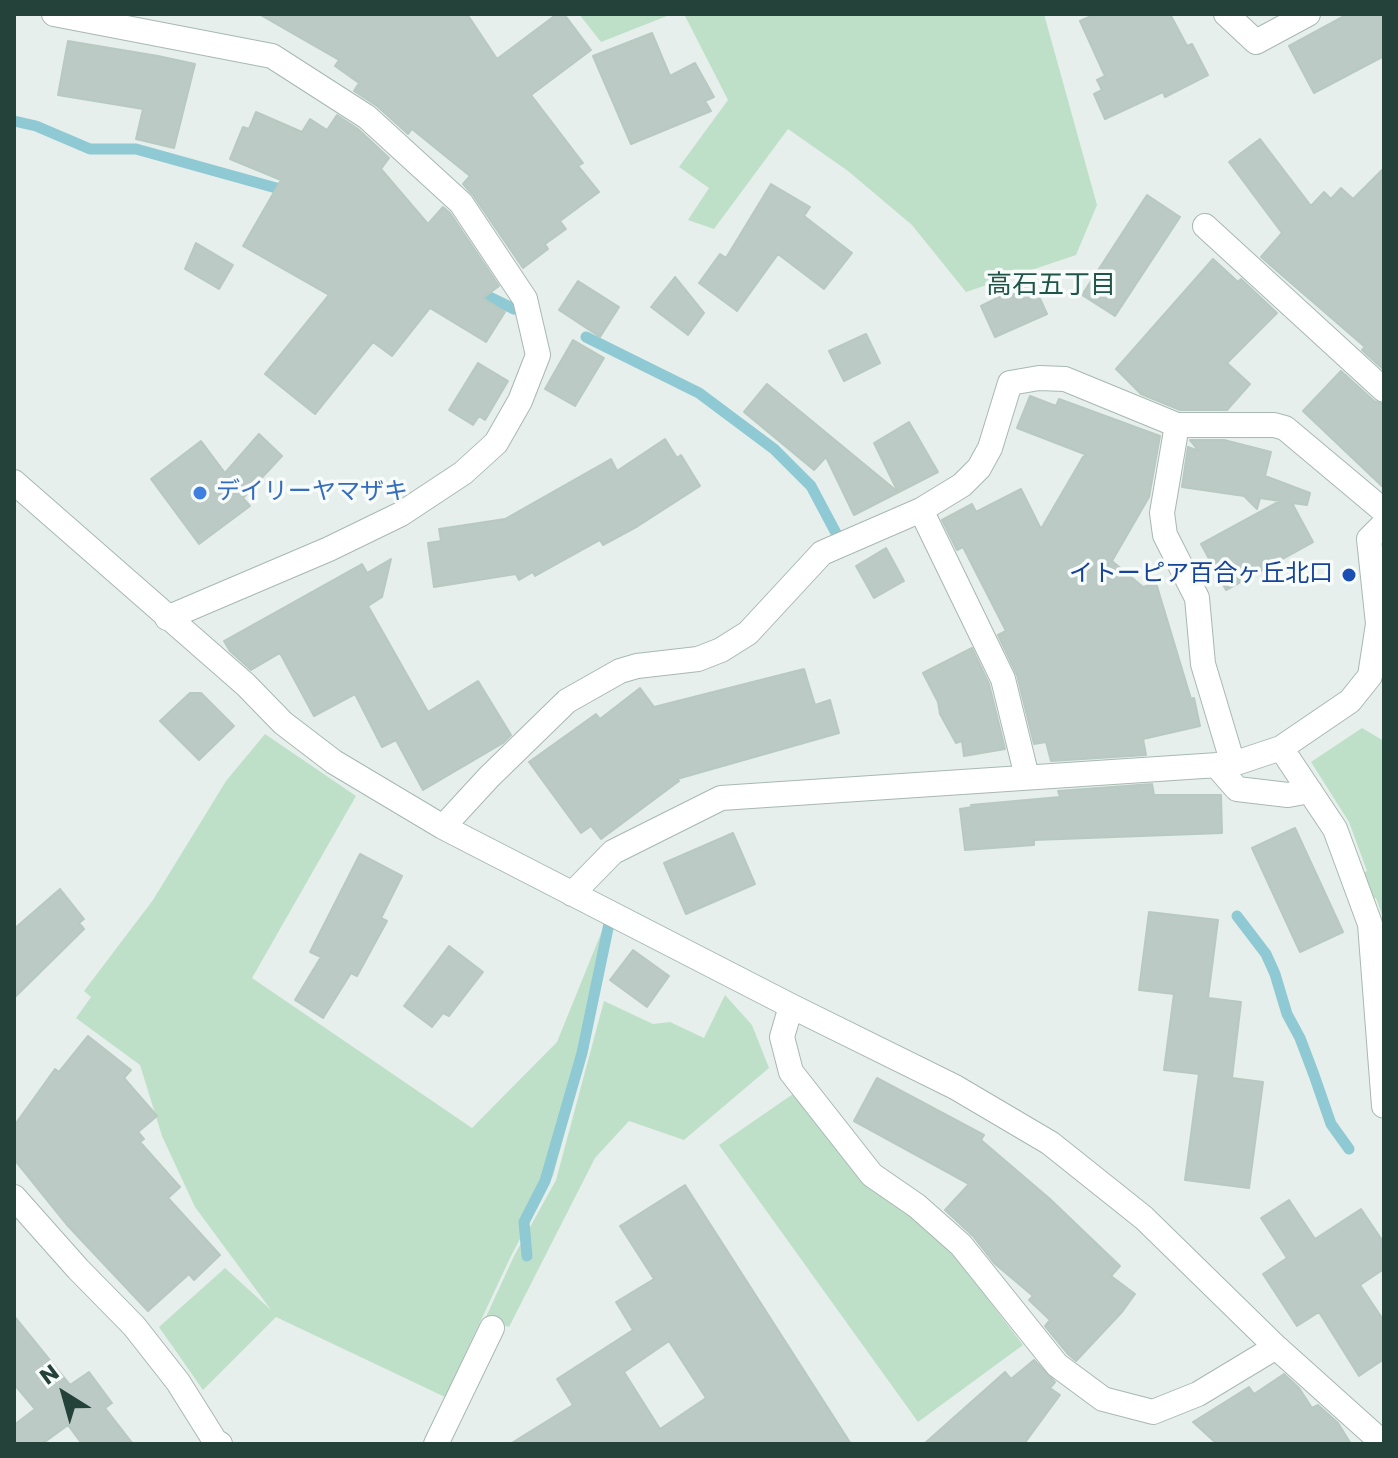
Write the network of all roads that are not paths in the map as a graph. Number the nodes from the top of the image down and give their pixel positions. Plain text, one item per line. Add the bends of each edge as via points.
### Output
1 (54, 14) edge
2 (1226, 14) edge
3 (1308, 14) edge
4 (1205, 226) dead end
5 (1384, 390) edge
6 (1177, 425) junction
7 (14, 482) edge
8 (921, 510) junction
9 (1384, 511) edge
10 (1384, 524) edge
11 (167, 618) junction
12 (1281, 748) junction
13 (1224, 765) junction
14 (1027, 777) junction
15 (1310, 791) junction
16 (443, 827) junction
17 (572, 894) junction
18 (791, 1006) junction
19 (1384, 1106) edge
20 (14, 1197) edge
21 (492, 1328) dead end
22 (1276, 1347) junction
23 (220, 1444) edge
24 (436, 1444) edge
25 (1384, 1444) edge

1 - 11 street via 272,56 367,117 461,203 525,299 538,355 496,443 463,473 401,514
2 - 3 street via 1256,42
4 - 5 street
6 - 8 street via 1065,379 1010,383 979,468
6 - 9 street via 1285,428
6 - 13 street via 1162,513 1165,535 1197,598 1203,664
7 - 11 street
8 - 14 street via 1003,679
8 - 16 street via 822,553 748,633 721,650 698,659 620,671 567,701
10 - 12 street via 1369,539 1378,624 1370,676 1350,701
11 - 16 street via 334,762
12 - 13 street
12 - 15 street
13 - 14 street
13 - 15 street via 1237,789 1288,795
14 - 17 street via 721,798 613,852
15 - 19 street via 1335,829 1370,924
16 - 17 street
17 - 18 street
18 - 22 street via 955,1087 1050,1143 1144,1218
18 - 22 street via 782,1037 791,1072 872,1175 961,1245 1057,1365 1103,1399 1153,1412 1198,1394
20 - 23 street via 134,1326
21 - 24 street
22 - 25 street

